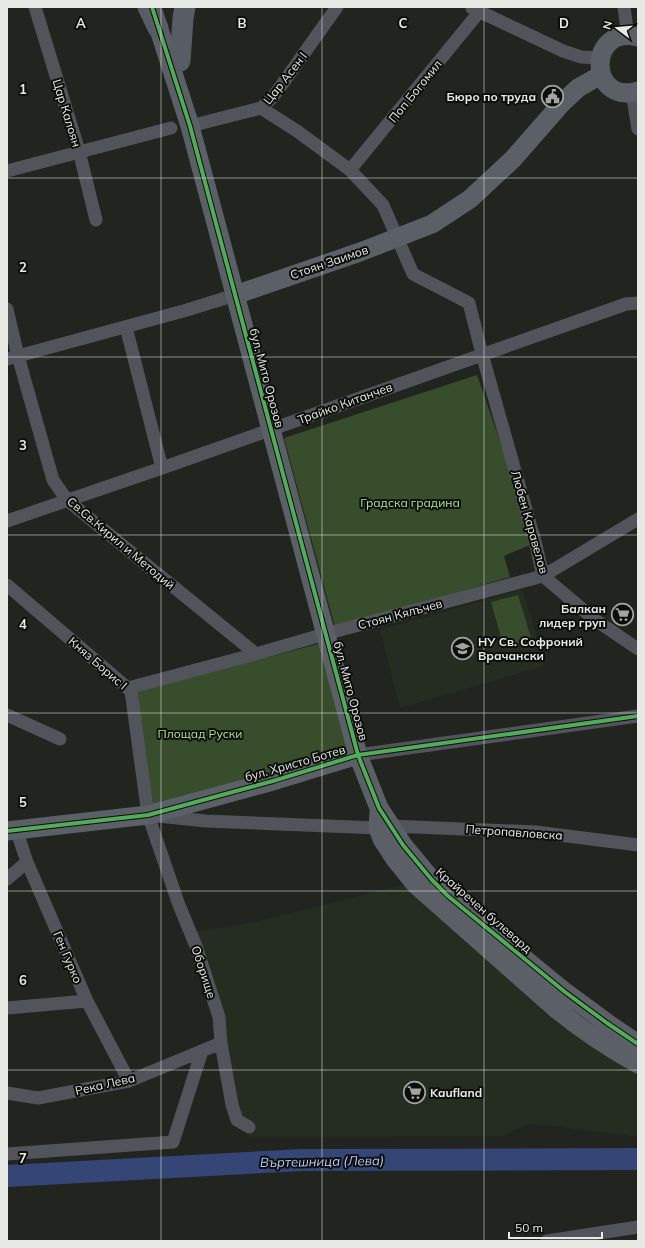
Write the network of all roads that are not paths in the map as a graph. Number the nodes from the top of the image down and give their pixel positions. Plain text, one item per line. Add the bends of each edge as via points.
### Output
1 (35, 7) edge
2 (148, 7) edge
3 (152, 7) edge
4 (161, 7) edge
5 (166, 7) edge
6 (185, 7) edge
7 (337, 7) edge
8 (624, 7) edge
9 (477, 8) edge
10 (158, 28) junction
11 (633, 36) edge
12 (180, 62) junction
13 (600, 66) junction
14 (635, 92) edge
15 (261, 108) junction
16 (190, 126) junction
17 (171, 128) dead end
18 (638, 129) edge
19 (79, 152) junction
20 (7, 170) edge
21 (350, 170) junction
22 (96, 220) dead end
23 (396, 238) junction
24 (235, 295) junction
25 (638, 303) edge
26 (7, 309) edge
27 (126, 327) junction
28 (482, 354) junction
29 (13, 357) edge
30 (271, 429) junction
31 (162, 468) junction
32 (67, 500) junction
33 (638, 519) edge
34 (7, 521) edge
35 (543, 576) junction
36 (7, 585) edge
37 (325, 634) junction
38 (638, 649) edge
39 (256, 654) junction
40 (128, 688) junction
41 (7, 715) edge
42 (638, 716) edge
43 (60, 739) dead end
44 (358, 755) junction
45 (148, 815) junction
46 (384, 827) junction
47 (12, 830) edge
48 (638, 844) edge
49 (27, 862) junction
50 (7, 879) edge
51 (87, 1001) junction
52 (7, 1008) edge
53 (221, 1043) junction
54 (638, 1044) edge
55 (202, 1051) junction
56 (638, 1064) edge
57 (129, 1081) junction
58 (7, 1093) edge
59 (249, 1127) dead end
60 (7, 1154) edge
61 (638, 1227) edge
62 (547, 1241) edge

1 - 19 street, Цар Калоян
2 - 10 main road
3 - 10 street, бул. Мито Орозов
4 - 10 main road
5 - 12 street, бул. Мито Орозов
6 - 12 main road
7 - 15 street, Цар Асен I via 273,97
8 - 11 street
9 - 13 street via 563,51
9 - 21 street, Поп Богомил
10 - 16 street, бул. Мито Орозов
11 - 13 street via 609,42 603,49
12 - 16 street, бул. Мито Орозов
13 - 14 street via 610,87 617,91
13 - 23 street, Стоян Заимов via 562,102 513,159 470,199 432,224
14 - 18 street
15 - 16 street, Цар Асен I
15 - 21 street, Любен Каравелов
16 - 24 street, бул. Мито Орозов
17 - 19 street
19 - 20 street
19 - 22 street, Цар Калоян
21 - 23 street, Любен Каравелов via 383,205
23 - 24 street, Стоян Заимов
23 - 28 street, Любен Каравелов via 413,274 469,303
24 - 27 street, Стоян Заимов
24 - 30 street, бул. Мито Орозов
25 - 28 street, Трайко Китанчев via 626,304
26 - 29 street, Св.Св.Кирил и Методий
27 - 29 street, Стоян Заимов
27 - 31 street
28 - 30 street, Трайко Китанчев
28 - 35 street, Любен Каравелов
29 - 32 street, Св.Св.Кирил и Методий via 53,480
30 - 31 street, Трайко Китанчев
30 - 37 street, бул. Мито Орозов
31 - 32 street, Трайко Китанчев
32 - 34 street, Трайко Китанчев
32 - 39 street, Св.Св.Кирил и Методий
33 - 35 street, Стоян Кялъчев
35 - 37 street, Стоян Кялъчев
35 - 38 street, Любен Каравелов via 594,618
36 - 40 street, Княз Борис I
37 - 39 street, Стоян Кялъчев
37 - 44 street, бул. Мито Орозов
39 - 40 street, Стоян Кялъчев
40 - 45 street, Княз Борис I via 131,691
41 - 43 street
42 - 44 street, бул. Христо Ботев
44 - 45 street, бул. Христо Ботев
44 - 46 street
45 - 46 street, Петропавловска via 206,821
45 - 47 street, бул. Христо Ботев
45 - 53 street, Оборище via 219,1016
46 - 48 street, Петропавловска via 536,832
46 - 54 street, Крайречен булевард via 448,896 565,992
46 - 56 street via 385,843 416,884 555,1008 597,1039
47 - 49 street, Ген Гурко
49 - 50 street
49 - 51 street, Ген Гурко
51 - 52 street
51 - 57 street, Ген Гурко
53 - 55 street, Река Лева
53 - 59 street, Оборище via 237,1120
55 - 57 street, Река Лева
55 - 60 street via 173,1142
57 - 58 street, Река Лева via 38,1098
61 - 62 street

